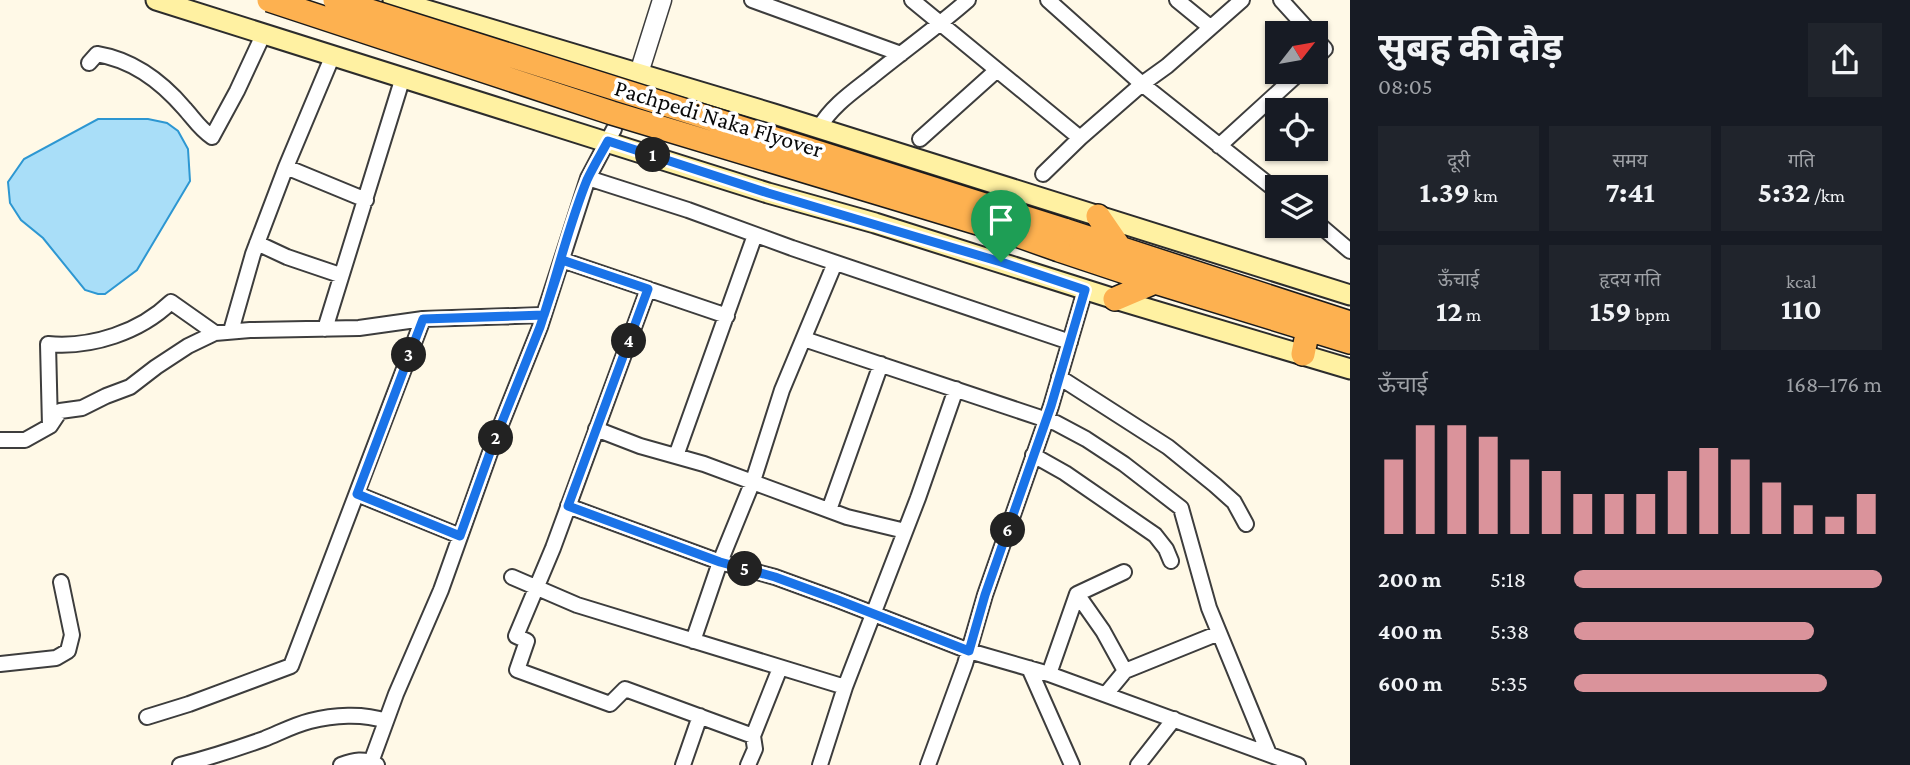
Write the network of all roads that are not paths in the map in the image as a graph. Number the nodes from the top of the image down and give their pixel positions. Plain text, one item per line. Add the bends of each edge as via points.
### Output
1 (156, 0) edge
2 (269, 0) edge
3 (335, 0) edge
4 (393, 0) edge
5 (662, 0) edge
6 (752, 0) edge
7 (912, 0) edge
8 (968, 0) edge
9 (1048, 0) edge
10 (1177, 0) edge
11 (1242, 0) edge
12 (1282, 0) edge
13 (1300, 21) edge
14 (941, 24) junction
15 (1210, 27) junction
16 (264, 33) junction
17 (901, 54) junction
18 (333, 55) junction
19 (89, 63) dead end
20 (997, 70) junction
21 (403, 77) junction
22 (637, 77) junction
23 (1142, 84) junction
24 (1287, 84) edge
25 (819, 128) junction
26 (611, 135) junction
27 (1080, 138) junction
28 (920, 139) dead end
29 (1219, 146) junction
30 (286, 167) junction
31 (1043, 174) dead end
32 (588, 178) junction
33 (1265, 182) edge
34 (366, 200) junction
35 (1098, 216) junction
36 (1328, 232) edge
37 (755, 235) junction
38 (1062, 240) junction
39 (257, 243) junction
40 (1120, 248) junction
41 (1350, 251) edge
42 (562, 260) junction
43 (835, 262) junction
44 (340, 275) junction
45 (1155, 282) junction
46 (648, 289) junction
47 (1085, 290) junction
48 (1350, 295) edge
49 (1115, 299) junction
50 (544, 315) junction
51 (727, 316) junction
52 (423, 319) junction
53 (1350, 323) edge
54 (325, 329) junction
55 (1308, 329) junction
56 (231, 331) junction
57 (215, 333) junction
58 (804, 338) junction
59 (1070, 342) junction
60 (1350, 342) edge
61 (1303, 354) junction
62 (881, 364) junction
63 (1350, 369) edge
64 (1059, 377) junction
65 (956, 389) junction
66 (1046, 421) junction
67 (50, 426) junction
68 (596, 429) junction
69 (0, 440) edge
70 (1033, 455) junction
71 (677, 456) junction
72 (753, 481) junction
73 (357, 494) junction
74 (568, 506) junction
75 (829, 510) junction
76 (1246, 524) dead end
77 (905, 531) junction
78 (460, 536) junction
79 (1171, 561) dead end
80 (720, 562) junction
81 (1124, 572) dead end
82 (512, 577) dead end
83 (61, 582) dead end
84 (536, 587) junction
85 (1077, 594) junction
86 (874, 614) junction
87 (1219, 634) junction
88 (693, 641) junction
89 (969, 651) junction
90 (0, 664) edge
91 (780, 668) junction
92 (1029, 668) junction
93 (1125, 671) junction
94 (1049, 674) junction
95 (845, 687) junction
96 (1106, 694) junction
97 (700, 716) junction
98 (147, 717) dead end
99 (1174, 719) junction
100 (386, 721) junction
101 (753, 736) junction
102 (1269, 754) junction
103 (372, 764) edge
104 (932, 764) edge
105 (180, 765) edge
106 (341, 765) edge
107 (683, 765) edge
108 (748, 765) edge
109 (820, 765) edge
110 (1072, 765) edge
111 (1138, 765) edge
112 (1298, 765) edge

1 - 16 main road
2 - 38 highway, Pachpedi Naka Flyover, bridge via 612,113 1012,233
3 - 38 highway, Pachpedi Naka Flyover, bridge
4 - 22 main road
5 - 22 street
6 - 17 street
7 - 14 street
8 - 14 street
9 - 23 street
10 - 15 street
11 - 15 street
12 - 13 street
14 - 17 street
14 - 20 street
15 - 23 street
16 - 18 main road
16 - 19 street via 212,137 146,72 97,54
17 - 25 street via 827,114
18 - 21 main road
18 - 30 street
20 - 27 street
20 - 28 street
21 - 26 main road via 526,117
21 - 34 street
22 - 25 main road
23 - 27 street
23 - 29 street
24 - 29 street
25 - 35 main road
26 - 32 street
26 - 47 main road via 768,193
27 - 31 street
29 - 33 street
30 - 34 street
30 - 39 street
32 - 37 street
32 - 42 street
34 - 44 street
35 - 40 highway
35 - 48 main road
36 - 41 street
37 - 43 street
37 - 51 street
38 - 40 highway, Pachpedi Naka Flyover
38 - 45 highway, Pachpedi Naka Flyover
39 - 44 street
39 - 56 street
40 - 53 highway, Pachpedi Naka Flyover
42 - 46 street
42 - 50 street
43 - 58 street
43 - 59 street
44 - 54 street
45 - 49 highway
45 - 55 highway, Pachpedi Naka Flyover
46 - 51 street
46 - 68 street
47 - 49 main road
47 - 59 street
49 - 61 main road
50 - 52 street
50 - 78 street
51 - 71 street
52 - 54 street
52 - 73 street
54 - 56 street
55 - 60 highway, Pachpedi Naka Flyover
55 - 61 highway
56 - 57 street
57 - 67 street via 188,346 130,387 82,408 60,411
57 - 67 street via 172,302 117,335 68,346 48,344
58 - 62 street
58 - 72 street
59 - 64 street
61 - 63 main road
62 - 65 street
62 - 75 street
64 - 66 street
64 - 76 street via 1168,447 1234,502
65 - 66 street
65 - 77 street
66 - 70 street
66 - 87 street via 1086,439 1181,508
67 - 69 street via 25,440
68 - 71 street
68 - 74 street
70 - 79 street via 1154,535
70 - 89 street
71 - 72 street
72 - 75 street
72 - 80 street
73 - 78 street
73 - 98 street via 291,666
74 - 80 street
74 - 84 street
75 - 77 street
77 - 86 street
78 - 100 street
80 - 86 street
80 - 88 street
81 - 85 street
82 - 84 street
83 - 90 street via 72,635 68,650 56,658
84 - 88 street via 577,605
84 - 97 street via 516,636 527,641 517,670 610,704 625,689
85 - 93 street
85 - 94 street
86 - 89 street
86 - 95 street
87 - 93 street
87 - 102 street
88 - 91 street
89 - 92 street
89 - 104 street
91 - 95 street
91 - 101 street
92 - 94 street
92 - 110 street
93 - 96 street
94 - 96 street
95 - 109 street
96 - 99 street
97 - 101 street
97 - 107 street
99 - 102 street
99 - 111 street
100 - 103 street
100 - 105 street via 350,716 309,721
101 - 108 street via 755,749
102 - 112 street
103 - 106 street via 355,760

